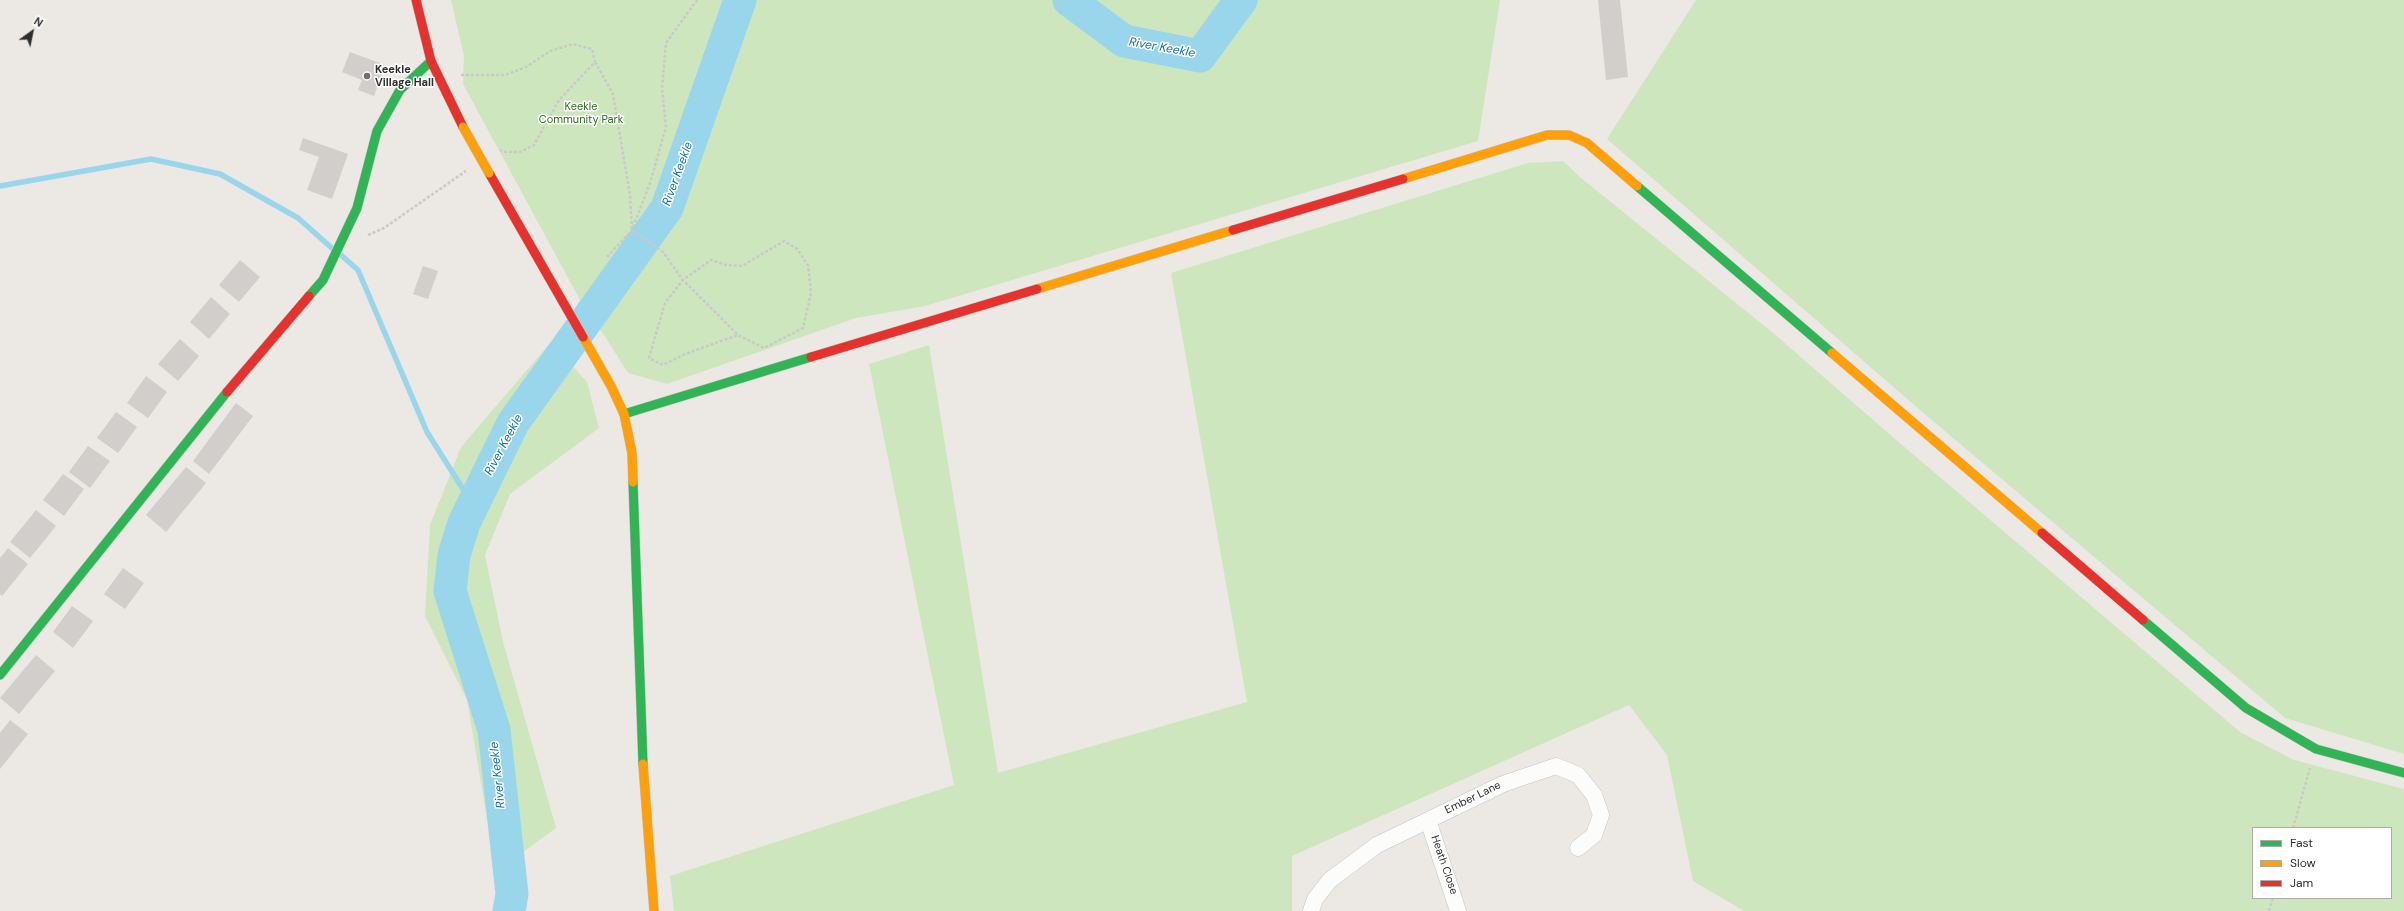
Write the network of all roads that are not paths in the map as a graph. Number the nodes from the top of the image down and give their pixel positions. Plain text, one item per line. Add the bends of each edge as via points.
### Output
1 (416, 0) edge
2 (431, 61) junction
3 (624, 414) junction
4 (0, 675) edge
5 (2404, 773) edge
6 (1428, 820) junction
7 (1578, 848) dead end
8 (654, 911) edge
9 (1311, 911) edge
10 (1458, 911) edge

1 - 2 street
2 - 3 street, bridge via 463,127
2 - 4 street via 400,90 377,131 356,208 323,280 232,386
3 - 5 street via 1540,137 1569,135 1587,143 2246,708 2316,749
3 - 8 street via 632,453 643,761
6 - 7 street, Ember Lane via 1503,784 1556,766 1578,775 1594,795 1601,815 1594,835
6 - 9 street, Ember Lane via 1377,845 1350,864 1330,880 1315,899
6 - 10 street, Heath Close

